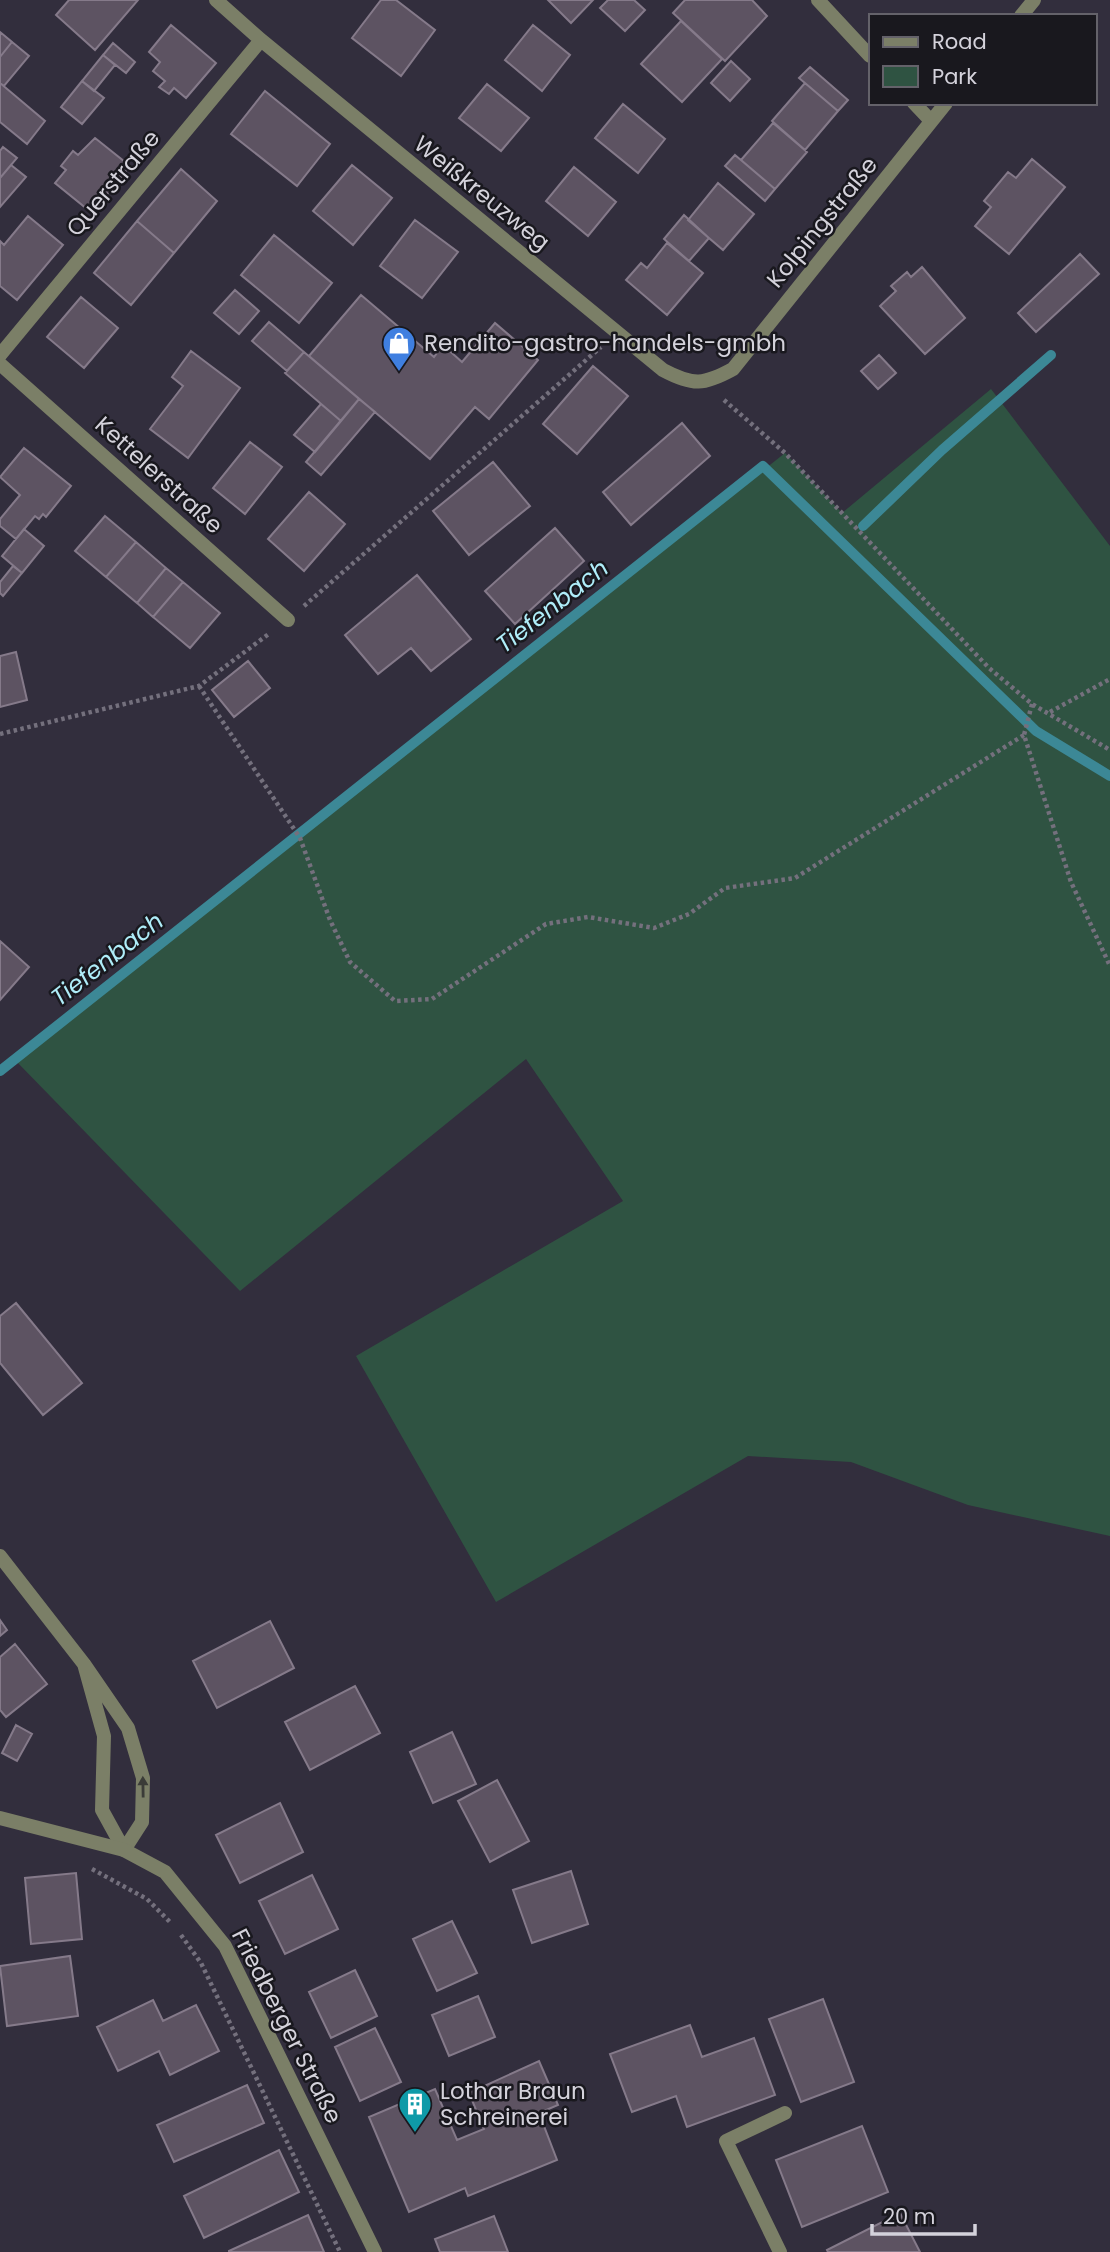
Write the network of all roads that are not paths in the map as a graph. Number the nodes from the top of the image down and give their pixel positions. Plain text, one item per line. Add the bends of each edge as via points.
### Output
1 (216, 0) edge
2 (818, 0) edge
3 (1034, 0) edge
4 (1023, 14) edge
5 (261, 40) junction
6 (869, 55) edge
7 (916, 105) edge
8 (944, 105) edge
9 (931, 121) junction
10 (0, 355) edge
11 (0, 364) edge
12 (701, 383) joint
13 (288, 620) road end
14 (0, 1556) edge
15 (83, 1664) junction
16 (0, 1818) edge
17 (124, 1850) junction
18 (785, 2113) dead end
19 (375, 2252) edge
20 (780, 2252) edge

1 - 5 street, Weißkreuzweg
2 - 6 street
3 - 4 street
5 - 10 street, Querstraße
5 - 12 street, Weißkreuzweg via 663,370
7 - 9 street
8 - 9 street, Kolpingstraße
9 - 12 street, Kolpingstraße via 733,369
11 - 13 street, Kettelerstraße
14 - 15 street
15 - 17 street via 104,1737 102,1810
17 -> 15 street via 142,1822 144,1778 128,1728
16 - 17 street, Friedberger Straße
17 - 19 street, Friedberger Straße via 165,1872 225,1946
18 - 20 street via 726,2141

